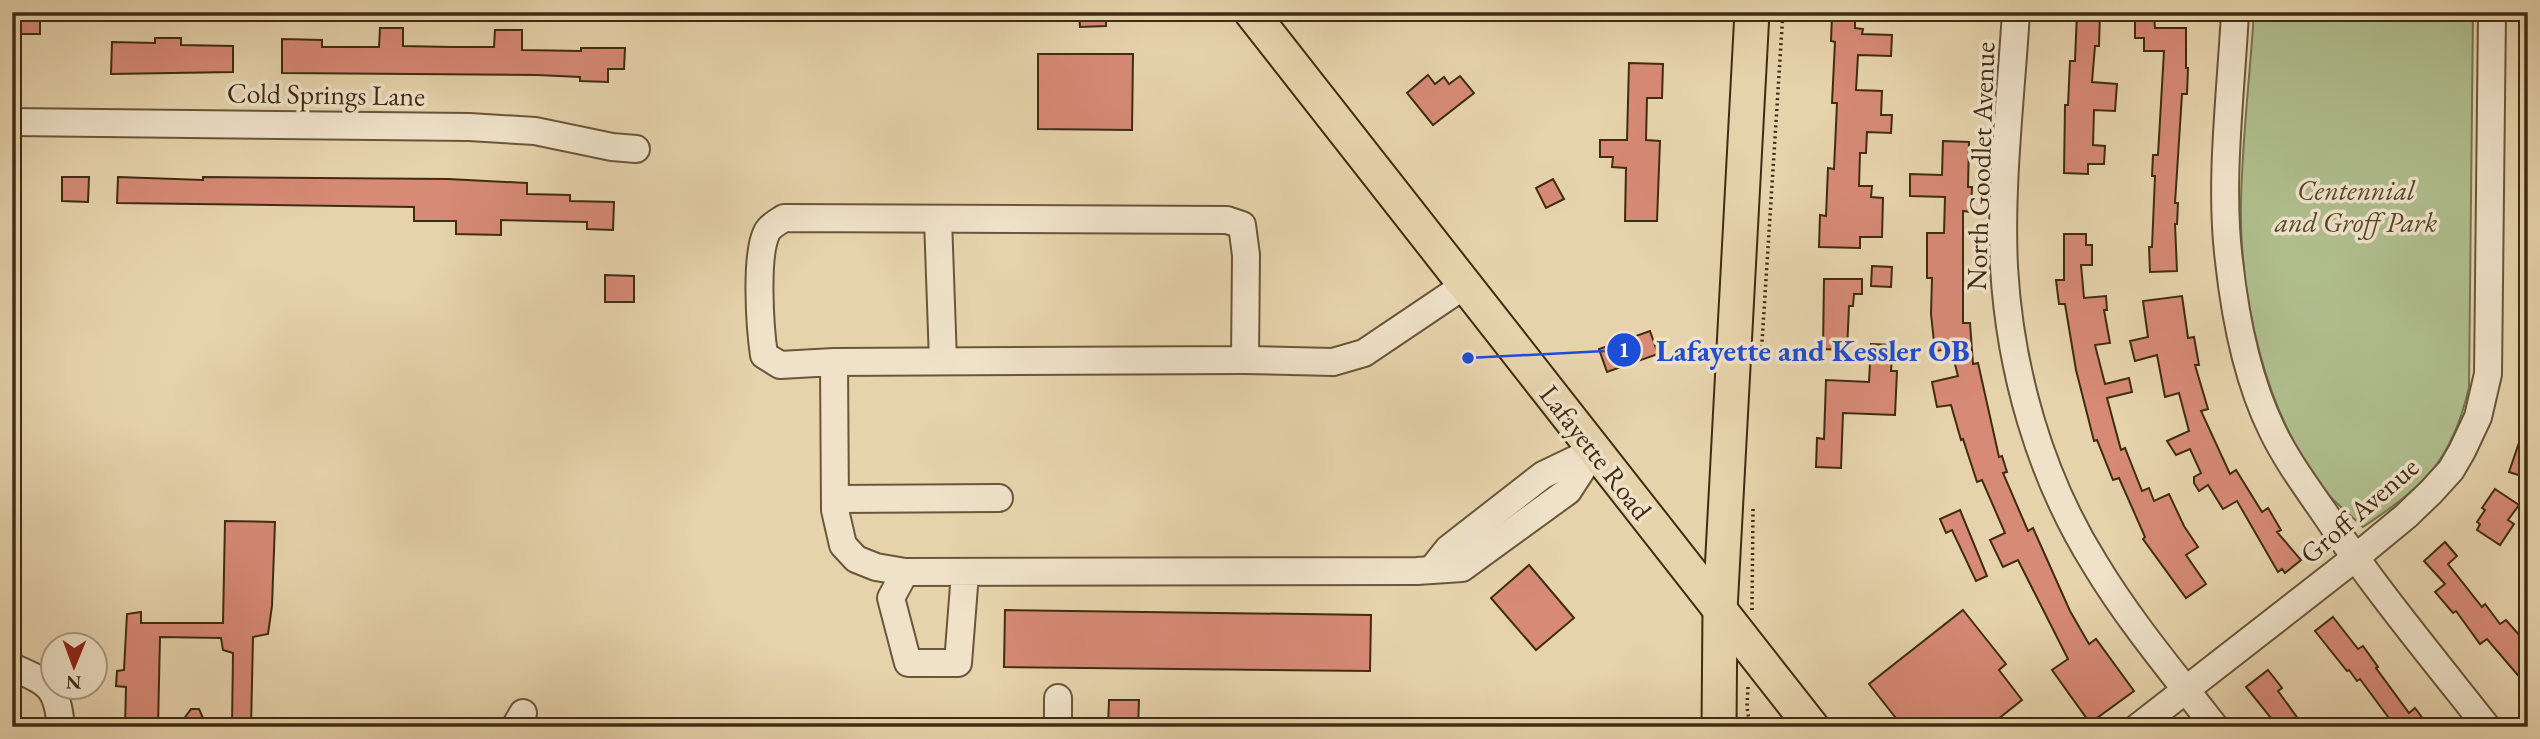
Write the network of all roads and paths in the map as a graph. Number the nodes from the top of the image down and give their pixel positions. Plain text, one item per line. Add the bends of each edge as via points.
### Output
1 (1251, 12) edge
2 (1752, 12) edge
3 (1783, 12) edge
4 (2016, 12) edge
5 (2235, 12) edge
6 (2493, 12) edge
7 (12, 122) edge
8 (636, 149) dead end
9 (938, 219) junction
10 (1465, 285) junction
11 (1245, 360) junction
12 (943, 361) junction
13 (834, 362) junction
14 (1759, 369) dead end
15 (1594, 450) junction
16 (999, 498) dead end
17 (835, 499) junction
18 (1753, 508) dead end
19 (2355, 558) junction
20 (905, 572) junction
21 (965, 573) junction
22 (1720, 610) junction
23 (1749, 648) junction
24 (12, 667) edge
25 (2187, 690) junction
26 (1058, 698) dead end
27 (61, 727) edge
28 (1058, 727) edge
29 (1719, 727) edge
30 (1750, 727) edge
31 (1812, 727) edge
32 (2138, 727) edge
33 (2215, 727) edge
34 (2487, 727) edge

1 - 10 main road, Lafayette Road
2 - 22 main road
3 - 14 path
4 - 25 street, North Goodlet Avenue via 2004,240 2007,301 2022,385 2045,460 2076,531 2122,604
5 - 19 street via 2225,200 2228,260 2242,334 2253,381 2272,430
6 - 19 street, Groff Avenue via 2488,374 2479,417 2451,470 2406,516
7 - 8 street, Cold Springs Lane via 469,127 535,131
9 - 11 street via 1227,220 1242,225
9 - 12 street
9 - 13 street via 784,218 768,229 761,247 764,355 780,365
10 - 11 street via 1364,353 1333,362
10 - 15 main road, Lafayette Road
11 - 12 street
12 - 13 street
13 - 17 street
15 - 21 street via 1543,475 1448,549 1432,569
15 - 22 main road, Lafayette Road
16 - 17 street
17 - 20 street via 843,545 856,559
18 - 23 path
19 - 25 street, Groff Avenue
19 - 34 street
20 - 21 street
20 - 21 street via 891,598 908,663 958,663
22 - 23 main road, Lafayette Road
22 - 29 main road
23 - 30 path
23 - 31 main road, Lafayette Road
24 - 27 street via 38,678 55,693
25 - 32 street, Groff Avenue
25 - 33 street, North Goodlet Avenue
26 - 28 street

